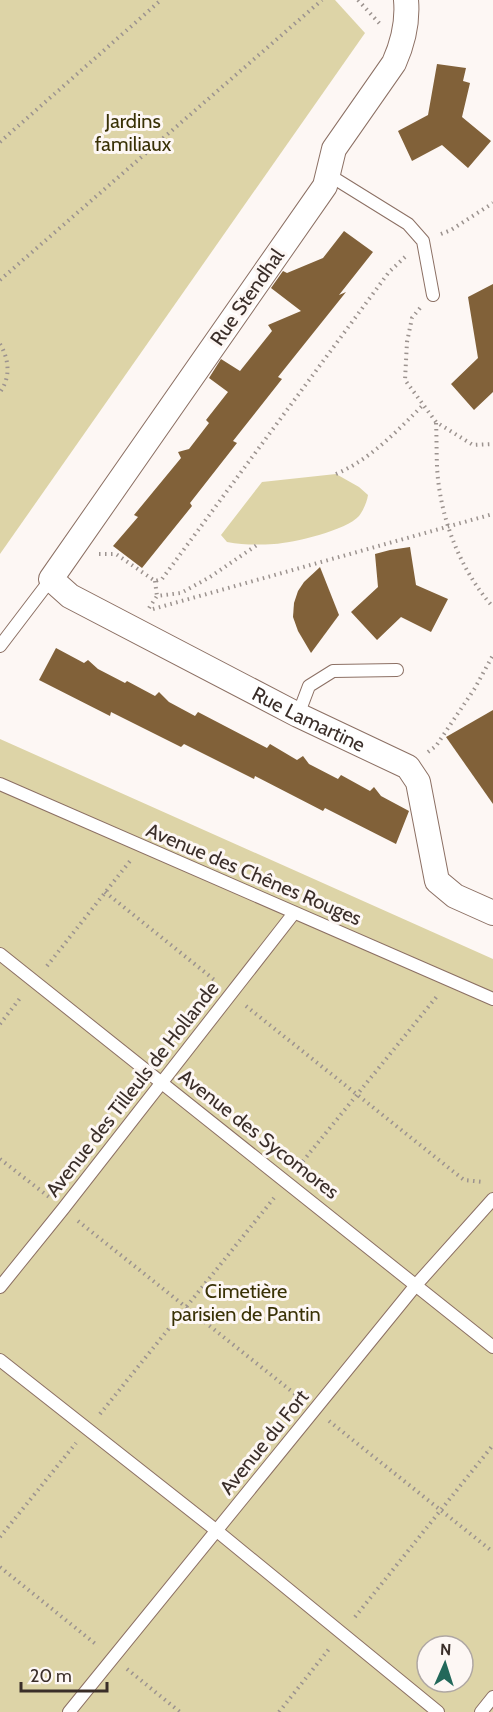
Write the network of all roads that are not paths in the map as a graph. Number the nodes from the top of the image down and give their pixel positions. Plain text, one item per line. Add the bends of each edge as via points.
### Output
1 (406, 0) edge
2 (329, 175) junction
3 (433, 295) road end
4 (51, 579) junction
5 (0, 646) edge
6 (397, 670) dead end
7 (298, 715) junction
8 (0, 784) edge
9 (294, 913) junction
10 (493, 913) edge
11 (0, 954) edge
12 (493, 999) edge
13 (162, 1083) junction
14 (493, 1199) edge
15 (416, 1286) junction
16 (0, 1287) edge
17 (493, 1347) edge
18 (0, 1360) edge
19 (217, 1530) junction
20 (493, 1697) edge
21 (69, 1712) edge
22 (438, 1712) edge
23 (481, 1712) edge

1 - 2 street, Rue Stendhal via 401,47 394,63 334,149
2 - 3 lane via 408,224 423,240
2 - 4 street, Rue Stendhal
4 - 5 lane
4 - 7 street, Rue Lamartine via 70,596
6 - 7 lane via 333,671 309,686
7 - 10 street, Rue Lamartine via 408,767 417,782 437,881 455,896
8 - 9 lane, Avenue des Chênes Rouges
9 - 12 lane, Avenue des Chênes Rouges
9 - 13 lane, Avenue des Tilleuls de Hollande
11 - 13 lane, Avenue des Sycomores
13 - 15 lane, Avenue des Sycomores
13 - 16 lane, Avenue des Tilleuls de Hollande
14 - 15 lane, Avenue du Fort
15 - 17 lane, Avenue des Sycomores
15 - 19 lane, Avenue du Fort
18 - 19 lane
19 - 21 lane, Avenue du Fort
19 - 22 lane
20 - 23 lane

